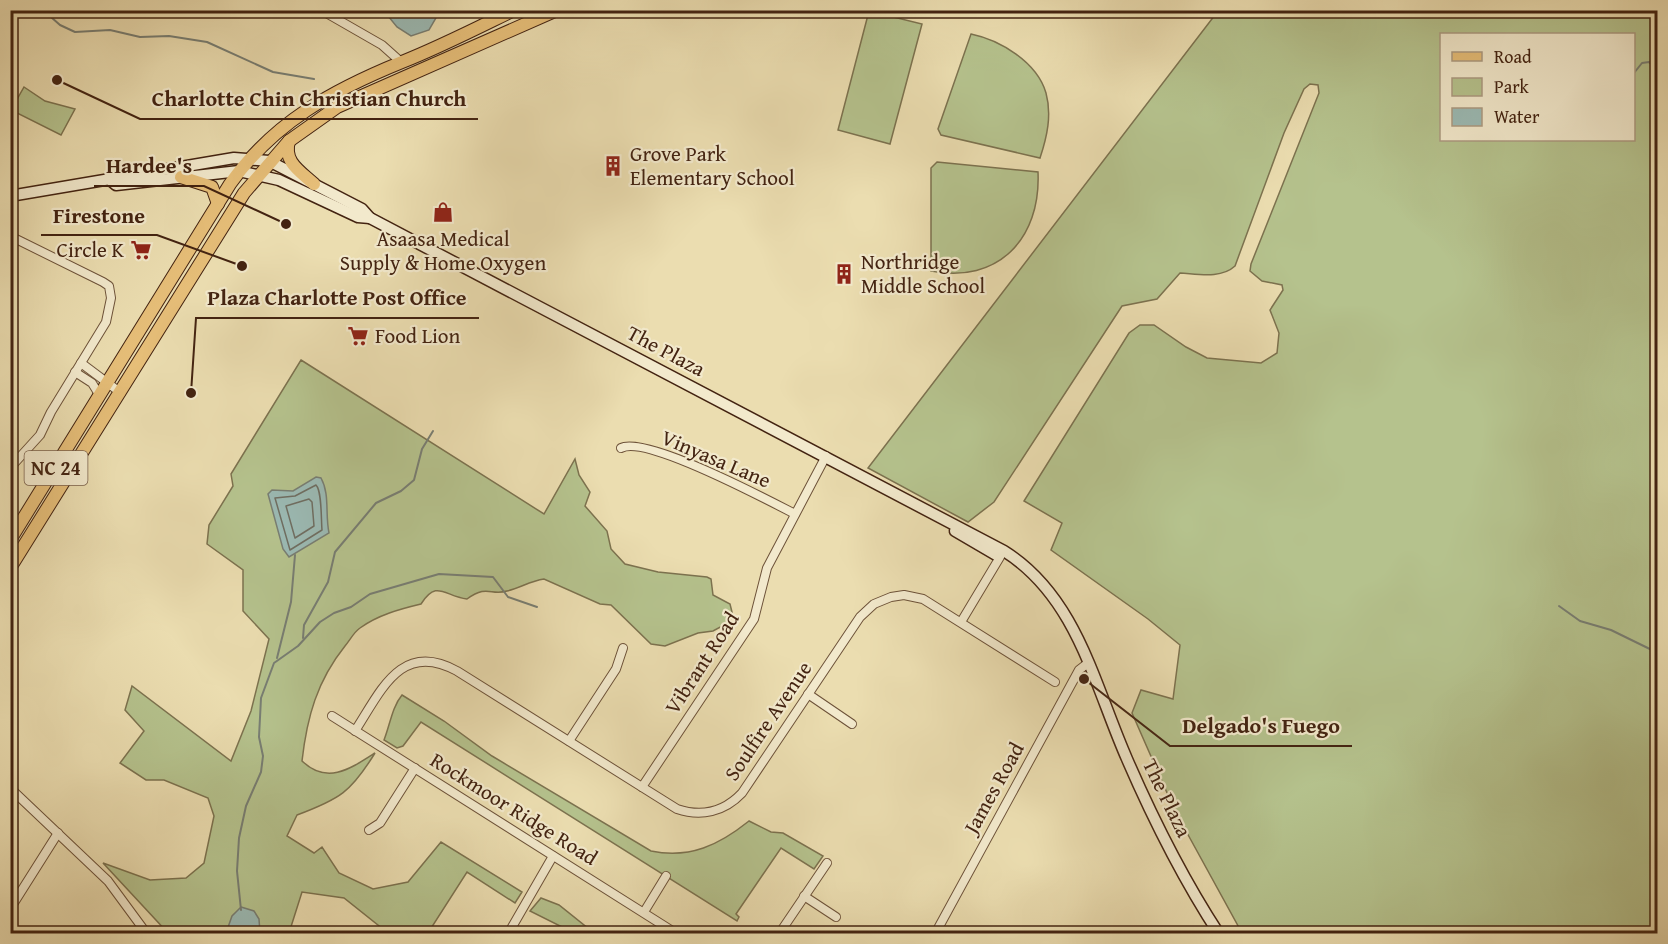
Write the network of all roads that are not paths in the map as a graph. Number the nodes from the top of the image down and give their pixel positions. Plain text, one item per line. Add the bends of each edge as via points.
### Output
1 (321, 10) edge
2 (514, 10) edge
3 (557, 10) edge
4 (401, 62) junction
5 (289, 141) junction
6 (249, 158) junction
7 (269, 161) junction
8 (239, 171) junction
9 (258, 174) junction
10 (181, 177) junction
11 (110, 180) junction
12 (314, 184) junction
13 (10, 196) edge
14 (218, 204) junction
15 (370, 218) junction
16 (10, 236) edge
17 (81, 363) junction
18 (75, 372) junction
19 (109, 382) junction
20 (121, 393) junction
21 (100, 396) junction
22 (621, 448) dead end
23 (826, 456) junction
24 (10, 468) edge
25 (795, 514) junction
26 (941, 520) junction
27 (10, 540) edge
28 (1000, 557) junction
29 (10, 568) edge
30 (1040, 581) junction
31 (961, 622) junction
32 (623, 648) dead end
33 (1088, 663) junction
34 (1055, 682) dead end
35 (808, 694) junction
36 (332, 716) dead end
37 (852, 724) dead end
38 (355, 731) junction
39 (569, 741) junction
40 (415, 768) junction
41 (642, 787) junction
42 (10, 788) edge
43 (369, 830) dead end
44 (58, 832) junction
45 (553, 856) junction
46 (826, 863) dead end
47 (666, 876) dead end
48 (804, 896) junction
49 (10, 909) edge
50 (644, 912) junction
51 (836, 917) dead end
52 (147, 933) edge
53 (508, 933) edge
54 (677, 933) edge
55 (779, 933) edge
56 (935, 933) edge
57 (1219, 933) edge

1 - 4 street via 382,45
2 - 4 main road, NC 24
3 - 5 main road, NC 24 via 357,97 322,116
4 - 6 main road, NC 24 via 315,103 282,126
5 - 7 main road, NC 24
5 - 12 main road via 289,160
6 - 7 street, The Plaza
6 - 8 main road, NC 24
6 - 11 street, The Plaza
7 - 9 main road, NC 24
7 - 12 street, The Plaza
8 - 9 street, The Plaza
8 - 10 street, The Plaza
8 - 14 main road, NC 24
9 - 15 street, The Plaza via 358,217
9 - 20 main road, NC 24
10 - 11 street, The Plaza via 116,185
10 - 14 main road via 212,187
11 - 13 street, The Plaza
12 - 15 street, The Plaza
14 - 19 main road, NC 24
15 - 23 street, The Plaza
16 - 17 street via 109,286 106,322
17 - 18 street
17 - 19 street
18 - 21 street via 92,383
18 - 24 street via 40,435
19 - 20 street
19 - 21 main road, NC 24
20 - 29 main road, NC 24
21 - 27 main road, NC 24
22 - 25 street, Vinyasa Lane via 635,446 708,471
23 - 25 street, Vibrant Road
23 - 26 street, The Plaza
25 - 41 street, Vibrant Road via 767,568 754,619
26 - 28 street, The Plaza
26 - 30 street, The Plaza via 1004,551
28 - 30 street, The Plaza
28 - 31 street
30 - 33 street, The Plaza via 1066,615
31 - 34 street, Soulfire Avenue
31 - 35 street, Soulfire Avenue via 916,597 879,601 860,617
32 - 39 street via 616,669
33 - 56 street, James Road via 1079,670
33 - 57 street, The Plaza via 1151,811
35 - 37 street
35 - 41 street, Soulfire Avenue via 746,788 727,806 702,813 683,811
36 - 38 street, Rockmoor Ridge Road
38 - 39 street, Soulfire Avenue via 393,674 409,664 426,661 457,671
38 - 40 street, Rockmoor Ridge Road
39 - 41 street, Soulfire Avenue
40 - 43 street via 380,823
40 - 45 street, Rockmoor Ridge Road
42 - 44 street
44 - 49 street
44 - 52 street via 108,881
45 - 50 street, Rockmoor Ridge Road
45 - 53 street
46 - 48 street
47 - 50 street
48 - 51 street
48 - 55 street
50 - 54 street, Rockmoor Ridge Road

